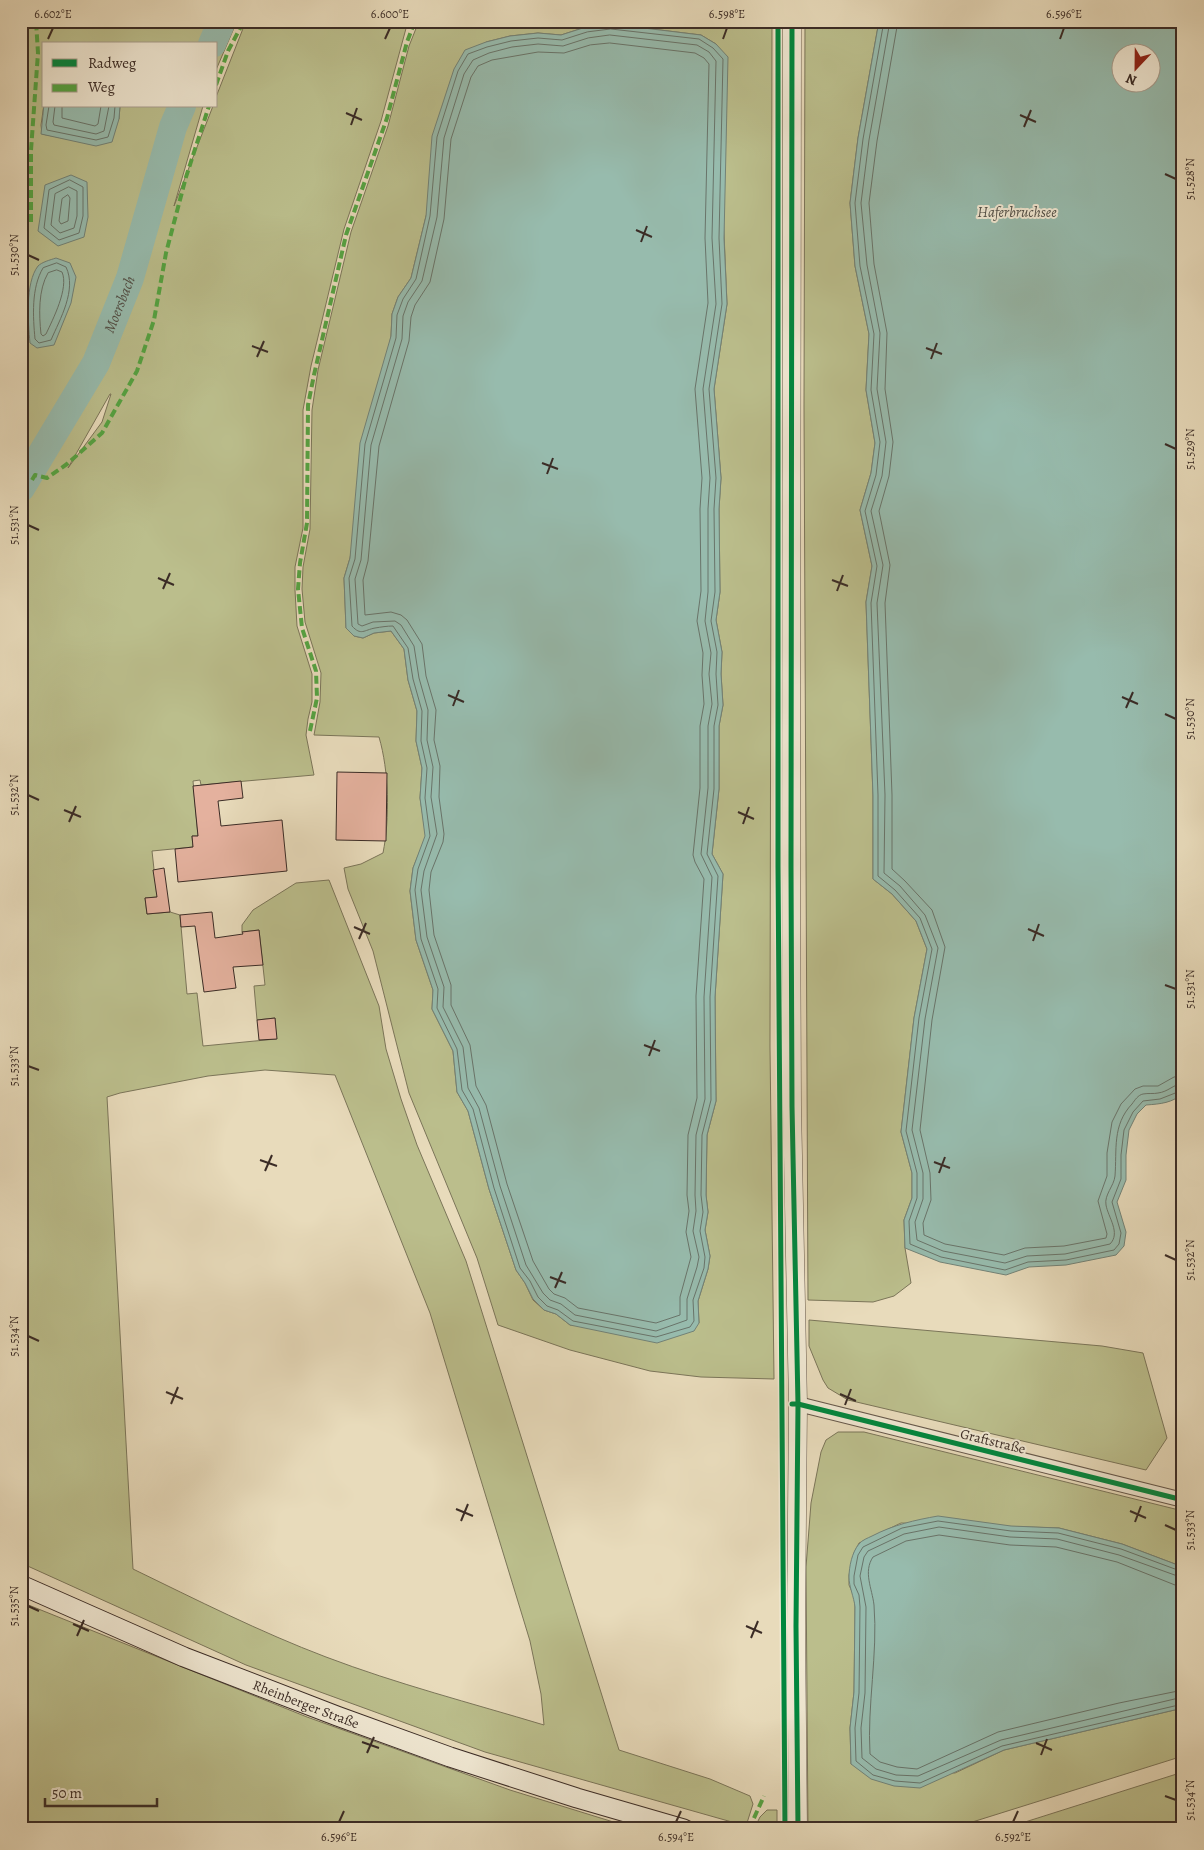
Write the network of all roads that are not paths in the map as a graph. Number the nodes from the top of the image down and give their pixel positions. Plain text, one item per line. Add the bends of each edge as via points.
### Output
1 (792, 21) edge
2 (798, 1404) junction
3 (1183, 1500) edge
4 (21, 1585) edge
5 (684, 1829) edge
6 (798, 1829) edge

1 - 2 street via 792,1106
2 - 3 street, Graftstraße
2 - 6 street
4 - 5 main road, Rheinberger Straße via 184,1657 337,1716 450,1757

